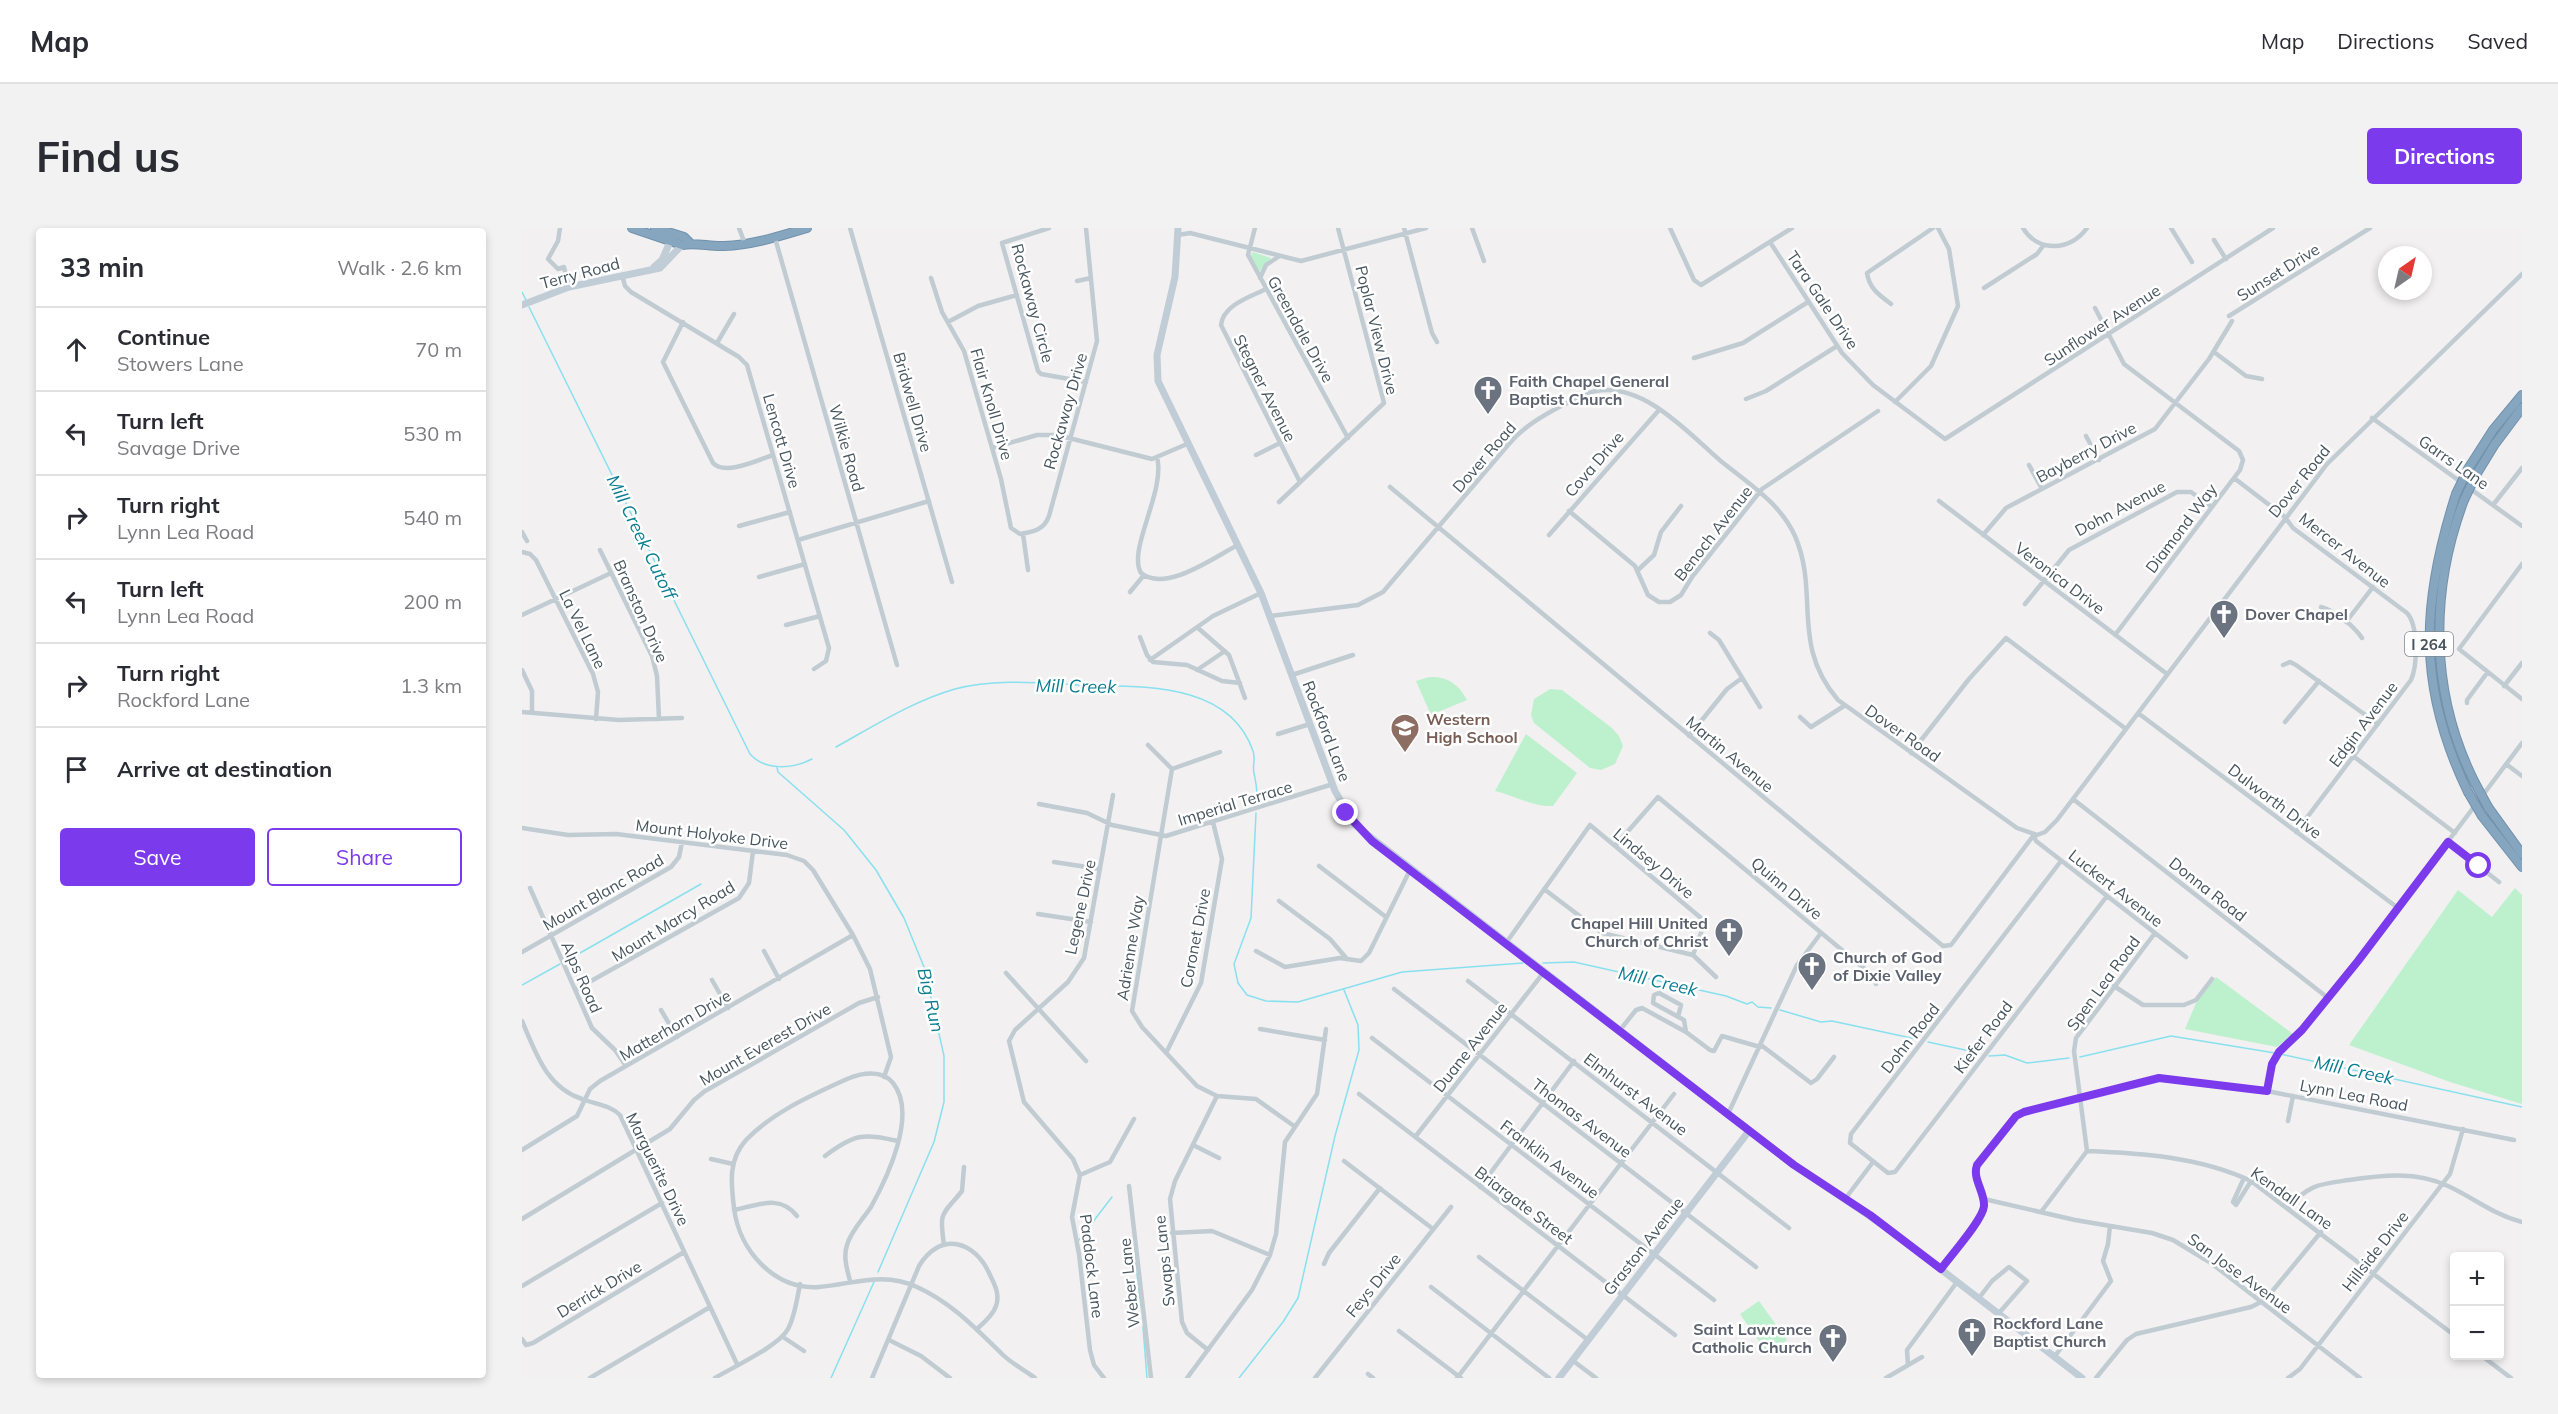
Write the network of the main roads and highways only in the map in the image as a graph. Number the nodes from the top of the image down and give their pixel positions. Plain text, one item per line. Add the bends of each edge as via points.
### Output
1 (632, 228) edge
2 (807, 228) edge
3 (655, 232) edge
4 (1178, 232) edge
5 (670, 237) junction
6 (686, 243) junction
7 (646, 270) junction
8 (522, 305) edge
9 (2522, 395) edge
10 (2522, 408) edge
11 (2472, 472) junction
12 (2522, 854) edge
13 (2522, 867) edge
14 (1749, 1131) junction
15 (1558, 1378) edge
16 (2082, 1378) edge

1 - 3 highway
2 - 6 highway via 745,244
3 - 5 highway
4 - 14 main road, Rockford Lane via 1175,277 1157,355 1156,372 1162,393 1261,593 1333,784 1355,825
5 - 6 highway
5 - 7 main road, Terry Road via 660,262
6 - 7 main road, Terry Road via 664,265
7 - 8 main road, Terry Road via 569,287
9 - 11 highway, I 264 via 2493,430
10 - 11 highway, I 264
11 - 12 highway, I 264, bridge via 2443,574 2439,645 2449,716 2475,783
11 - 13 highway, I 264, bridge via 2456,494 2439,548 2433,578 2430,651 2441,720 2468,792
14 - 15 main road, Graston Avenue
14 - 16 main road, Rockford Lane via 1941,1269

